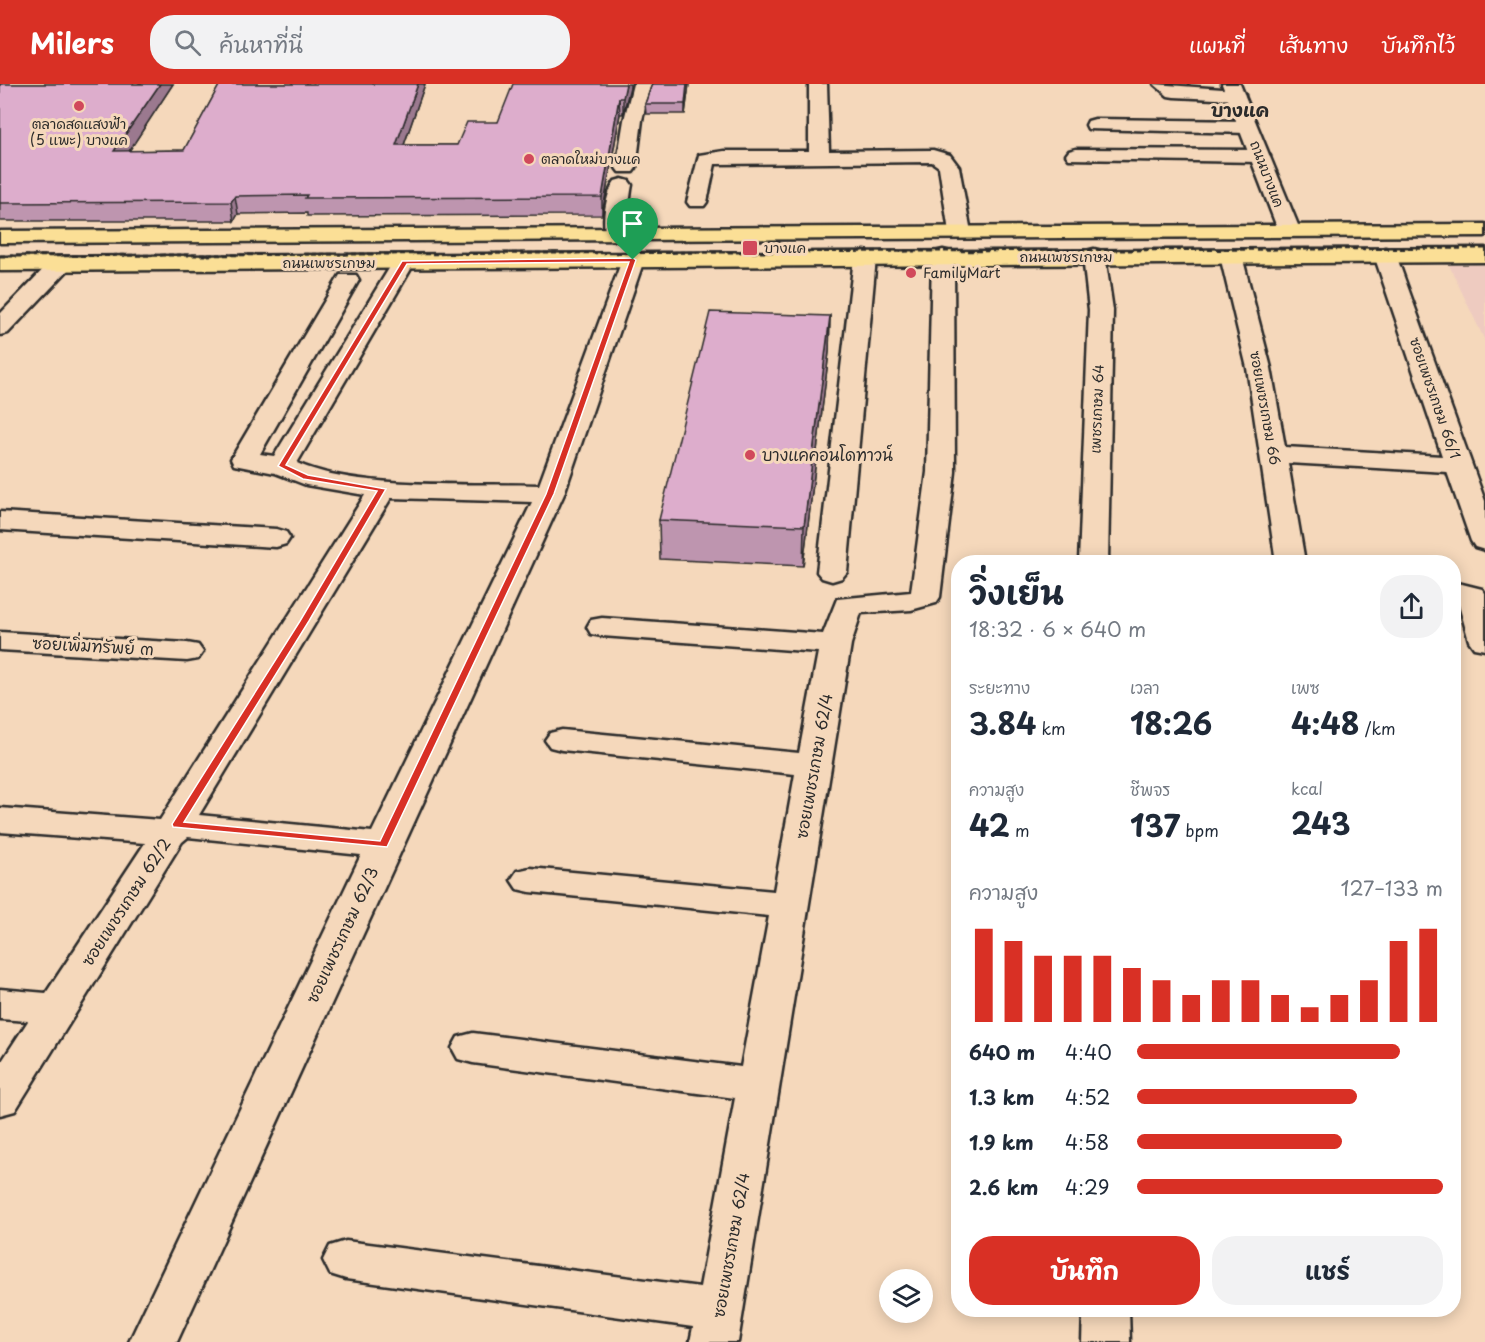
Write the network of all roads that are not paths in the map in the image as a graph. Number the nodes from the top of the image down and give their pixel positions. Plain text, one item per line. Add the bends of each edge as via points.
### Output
1 (642, 84) edge
2 (818, 84) edge
3 (1163, 84) edge
4 (1233, 89) edge
5 (1095, 125) dead end
6 (1248, 127) junction
7 (1076, 155) dead end
8 (1260, 156) junction
9 (819, 158) junction
10 (697, 202) dead end
11 (1485, 230) edge
12 (1289, 231) junction
13 (0, 237) edge
14 (952, 245) junction
15 (624, 247) junction
16 (1385, 255) junction
17 (1485, 255) edge
18 (1094, 256) junction
19 (1231, 256) junction
20 (865, 258) junction
21 (404, 262) junction
22 (0, 264) edge
23 (61, 264) junction
24 (348, 280) dead end
25 (0, 328) edge
26 (288, 383) junction
27 (331, 384) junction
28 (262, 426) junction
29 (303, 427) junction
30 (1273, 454) junction
31 (1458, 465) junction
32 (282, 466) junction
33 (382, 489) junction
34 (550, 494) junction
35 (0, 521) edge
36 (276, 538) dead end
37 (1485, 541) edge
38 (1094, 555) edge
39 (1289, 555) edge
40 (832, 572) dead end
41 (1461, 593) edge
42 (602, 627) dead end
43 (0, 641) edge
44 (1485, 641) edge
45 (836, 644) junction
46 (187, 652) dead end
47 (562, 740) dead end
48 (814, 765) junction
49 (0, 820) edge
50 (175, 829) junction
51 (384, 845) junction
52 (530, 880) dead end
53 (790, 905) junction
54 (0, 1004) edge
55 (57, 1009) junction
56 (473, 1048) dead end
57 (758, 1085) junction
58 (0, 1099) edge
59 (346, 1260) dead end
60 (1106, 1317) edge
61 (717, 1326) edge
62 (153, 1342) edge
63 (1106, 1342) edge

1 - 15 street, ซอยเพชรเกษม 62/3 via 617,204
2 - 9 street
3 - 4 street via 1174,92
4 - 6 street, ถนนบางแค
5 - 6 street
6 - 8 street, ถนนบางแค
7 - 8 street
8 - 12 street, ถนนบางแค
9 - 10 street via 706,159
9 - 14 street via 944,159 949,167
11 - 12 main road, ถนนเพชรเกษม
12 - 14 main road, ถนนเพชรเกษม
12 - 16 main road via 1332,249
13 - 15 main road, ถนนเพชรเกษม
14 - 15 main road, ถนนเพชรเกษม
14 - 18 main road, ถนนเพชรเกษม
14 - 20 main road, ถนนเพชรเกษม
14 - 45 street, ซอยเพชรเกษม 62/4 via 941,472 925,597 911,602 848,605
15 - 20 main road, ถนนเพชรเกษม
15 - 21 main road, ถนนเพชรเกษม
15 - 34 street, ซอยเพชรเกษม 62/3
16 - 17 main road, ถนนเพชรเกษม
16 - 19 main road, ถนนเพชรเกษม
16 - 31 street, ซอยเพชรเกษม 66/1
18 - 19 main road, ถนนเพชรเกษม
18 - 38 street, เพชรเกษม 64 via 1101,310
19 - 30 street, ซอยเพชรเกษม 66 via 1258,368
20 - 40 street
21 - 23 main road, ถนนเพชรเกษม
21 - 27 street
22 - 23 main road, ถนนเพชรเกษม
23 - 25 street
24 - 26 street
26 - 27 street
26 - 28 street
27 - 29 street
28 - 29 street
28 - 32 street via 244,459
29 - 32 street
30 - 31 street
30 - 39 street, ซอยเพชรเกษม 66
31 - 37 street, ซอยเพชรเกษม 66/1
32 - 33 street via 306,477
33 - 34 street
33 - 50 street, ซอยเพชรเกษม 62/2
34 - 51 street, ซอยเพชรเกษม 62/3
35 - 36 street
41 - 44 street via 1471,595
42 - 45 street
43 - 46 street, ซอยเพิ่มทรัพย์ ๓
45 - 48 street, ซอยเพชรเกษม 62/4
47 - 48 street
48 - 53 street, ซอยเพชรเกษม 62/4
49 - 50 street
50 - 51 street
50 - 55 street, ซอยเพชรเกษม 62/2
51 - 62 street, ซอยเพชรเกษม 62/3
52 - 53 street
53 - 57 street, ซอยเพชรเกษม 62/4
54 - 55 street
55 - 58 street, ซอยเพชรเกษม 62/2
56 - 57 street
57 - 61 street, ซอยเพชรเกษม 62/4
59 - 61 street
60 - 63 street

